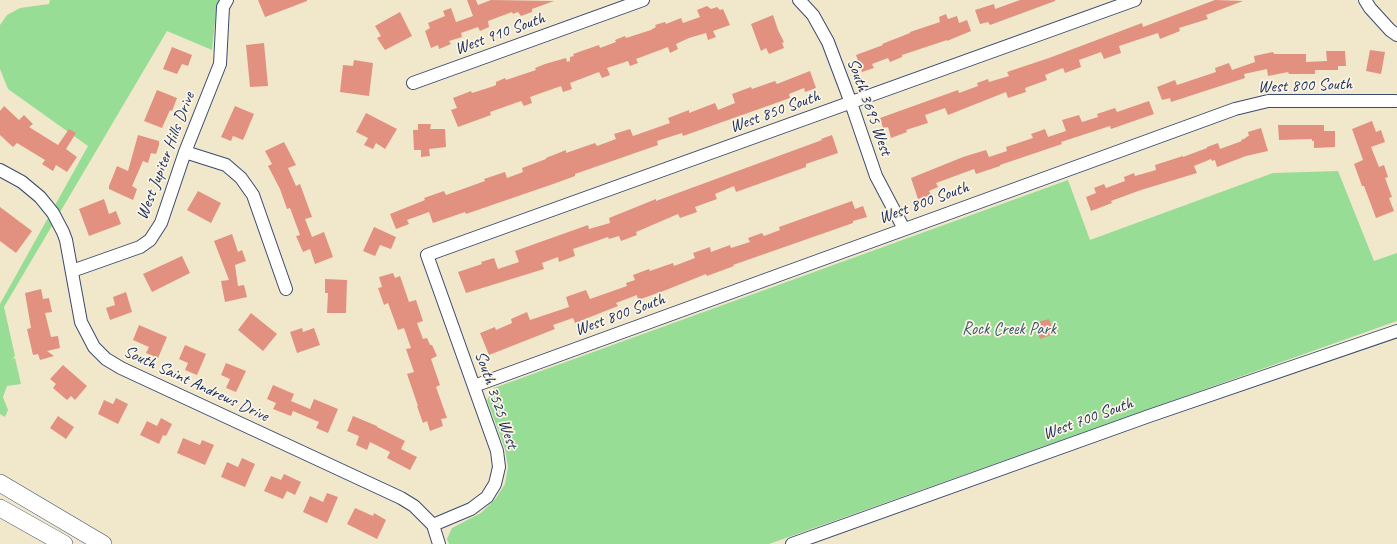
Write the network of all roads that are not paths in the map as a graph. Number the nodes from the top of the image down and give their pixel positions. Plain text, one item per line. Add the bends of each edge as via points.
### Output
1 (227, 0) edge
2 (643, 0) edge
3 (799, 0) edge
4 (1135, 0) edge
5 (1365, 0) edge
6 (1397, 35) edge
7 (413, 83) dead end
8 (1396, 101) edge
9 (851, 103) junction
10 (184, 152) junction
11 (0, 170) edge
12 (904, 229) junction
13 (427, 255) joint
14 (72, 271) junction
15 (286, 289) dead end
16 (1397, 331) edge
17 (474, 386) junction
18 (0, 483) edge
19 (0, 508) edge
20 (433, 525) junction
21 (64, 544) edge
22 (103, 544) edge
23 (440, 544) edge
24 (792, 544) edge

1 - 10 street, West Jupiter Hills Drive via 224,7 220,64
2 - 7 street, West 910 South
3 - 9 street, South 3695 West via 813,15 828,42
4 - 9 street, West 850 South
5 - 6 street
8 - 12 street, West 800 South via 1268,102 1235,109
9 - 12 street, South 3695 West via 876,176
9 - 13 street, West 850 South
10 - 14 street, West Jupiter Hills Drive via 161,223 150,240 140,248
10 - 15 street via 226,165 241,178 253,195
11 - 14 street, South Saint Andrews Drive via 22,182 40,197 53,213 63,232
12 - 17 street, West 800 South
13 - 17 street, South 3525 West
14 - 20 street, South Saint Andrews Drive via 81,322 94,348 106,359 400,498 414,506
16 - 24 street, West 700 South via 1149,416
17 - 20 street, South 3525 West via 498,451 496,484 486,497 471,509
18 - 22 highway
19 - 21 highway
20 - 23 street, South Saint Andrews Drive

